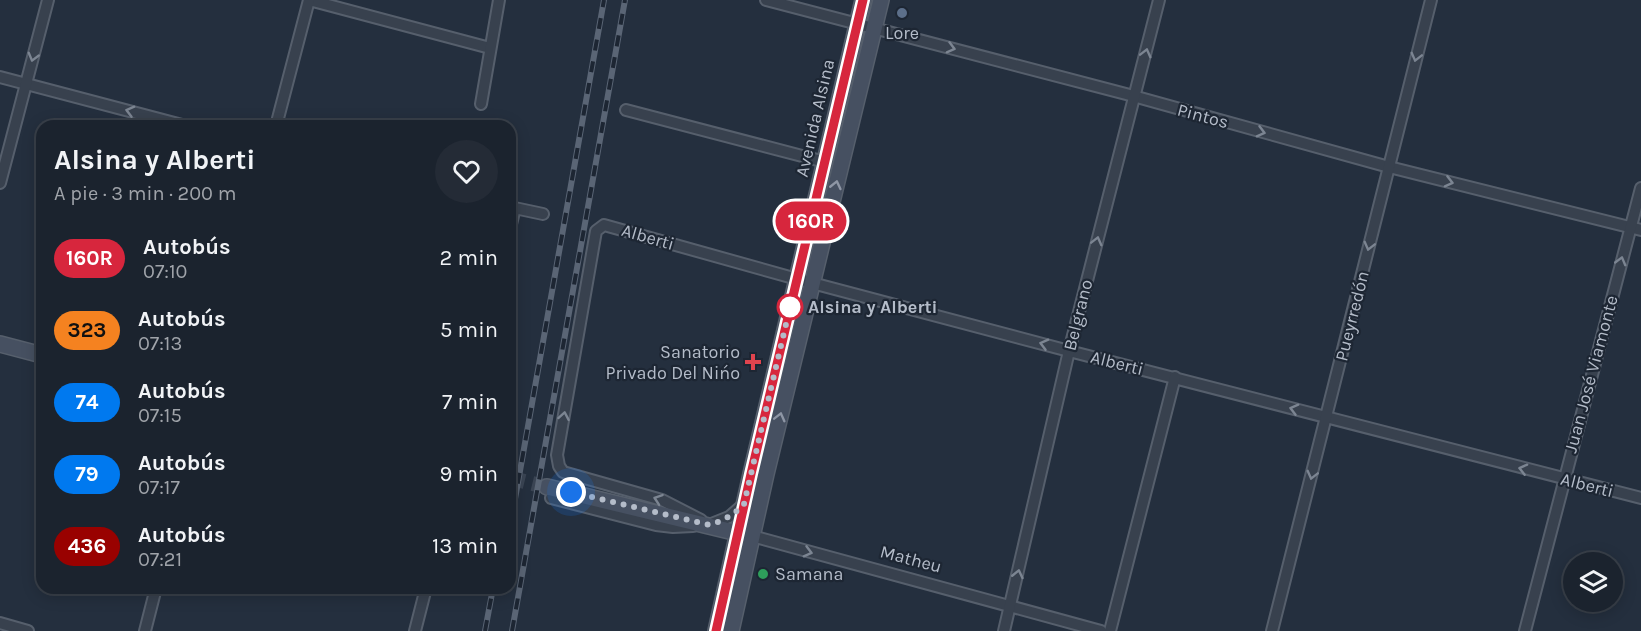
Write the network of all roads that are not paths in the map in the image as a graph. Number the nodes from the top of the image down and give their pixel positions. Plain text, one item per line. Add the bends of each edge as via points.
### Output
1 (48, 0) edge
2 (309, 0) edge
3 (499, 0) edge
4 (766, 0) edge
5 (863, 0) edge
6 (881, 0) edge
7 (1159, 0) edge
8 (1431, 0) edge
9 (857, 25) junction
10 (874, 28) junction
11 (490, 48) junction
12 (0, 77) edge
13 (26, 84) junction
14 (1134, 97) junction
15 (481, 104) dead end
16 (626, 110) dead end
17 (163, 120) edge
18 (278, 120) edge
19 (825, 162) junction
20 (1389, 167) junction
21 (0, 183) edge
22 (1641, 188) edge
23 (516, 208) edge
24 (543, 214) dead end
25 (1636, 229) edge
26 (797, 279) junction
27 (813, 283) junction
28 (0, 344) edge
29 (1069, 351) junction
30 (36, 354) edge
31 (1175, 377) junction
32 (1326, 418) junction
33 (563, 472) joint
34 (1563, 479) junction
35 (549, 492) tunnel mouth
36 (1641, 498) edge
37 (744, 504) junction
38 (710, 525) junction
39 (745, 534) junction
40 (732, 557) junction
41 (154, 594) edge
42 (424, 594) edge
43 (1010, 606) junction
44 (0, 623) edge
45 (28, 631) edge
46 (145, 631) edge
47 (415, 631) edge
48 (716, 631) edge
49 (731, 631) edge
50 (1004, 631) edge
51 (1101, 631) edge
52 (1110, 631) edge
53 (1272, 631) edge
54 (1525, 631) edge

1 -> 13 street
2 - 11 street
2 - 18 street
3 - 11 street
4 - 9 street, Pintos
5 - 9 main road, Avenida Alsina
6 - 10 main road, Avenida Alsina
14 -> 7 street, Belgrano
8 -> 20 street, Pueyrredón
9 - 10 street, Pintos
9 - 19 main road, Avenida Alsina
10 -> 14 street, Pintos
27 -> 10 main road, Avenida Alsina
11 - 15 street
12 - 13 street
17 -> 13 street
13 - 21 street
14 -> 20 street, Pintos
29 -> 14 street, Belgrano
16 - 19 street
19 - 26 main road, Avenida Alsina
20 -> 25 street, Pintos
20 -> 32 street, Pueyrredón
22 - 25 street, Juan José Viamonte
23 - 24 street
34 -> 25 street, Juan José Viamonte
26 - 27 street, Alberti
33 -> 26 street, Alberti via 557,455 596,231 604,225
26 - 37 main road, Avenida Alsina
29 -> 27 street, Alberti
39 -> 27 main road, Avenida Alsina
28 - 30 main road
29 - 31 street, Alberti
43 -> 29 street, Belgrano
32 -> 31 street, Alberti
31 - 52 street
34 -> 32 street, Alberti
32 -> 53 street, Pueyrredón
38 -> 33 street, Matheu via 662,500
34 - 36 street, Alberti
34 - 54 street, Juan José Viamonte
35 - 38 main road, Matheu
37 - 38 street via 729,518
37 - 39 main road, Avenida Alsina
38 - 39 main road, Matheu
38 - 40 street, Matheu via 726,538
39 - 40 main road, Avenida Alsina
39 -> 43 street, Matheu
39 - 49 main road, Avenida Alsina
40 - 48 main road, Avenida Alsina
41 - 46 street
42 - 47 street
43 - 50 street, Belgrano
43 - 51 street, Matheu
44 - 45 street

